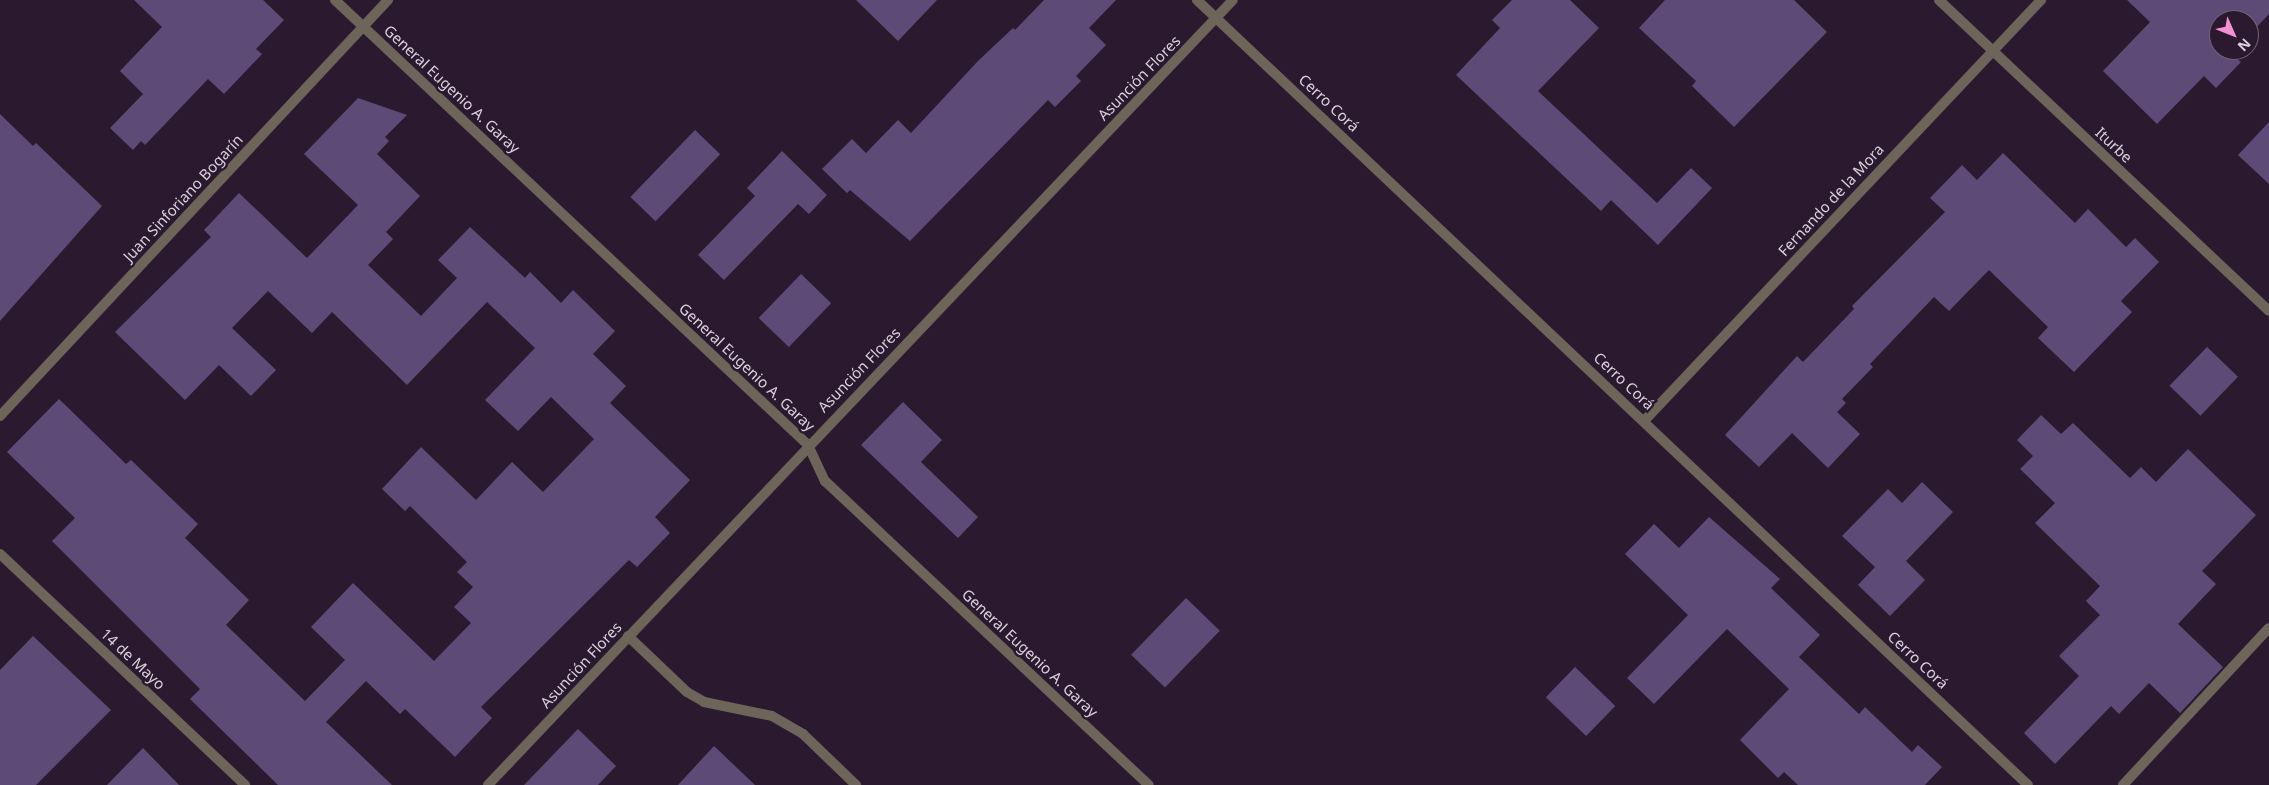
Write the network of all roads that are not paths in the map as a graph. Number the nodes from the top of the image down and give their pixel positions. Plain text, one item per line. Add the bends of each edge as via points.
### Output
1 (335, 0) edge
2 (388, 0) edge
3 (1197, 0) edge
4 (1233, 0) edge
5 (1939, 0) edge
6 (2041, 0) edge
7 (1216, 18) junction
8 (364, 26) junction
9 (1993, 51) junction
10 (2269, 311) edge
11 (0, 416) edge
12 (1644, 421) junction
13 (808, 445) junction
14 (0, 554) edge
15 (2269, 628) edge
16 (628, 636) junction
17 (245, 785) edge
18 (488, 785) edge
19 (856, 785) edge
20 (1149, 785) edge
21 (2028, 785) edge
22 (2123, 785) edge

1 - 8 street, General Eugenio A. Garay
2 - 8 street, Juan Sinforiano Bogarín
3 - 7 street, Cerro Corá
4 - 7 street, Asunción Flores
5 - 9 street, Iturbe
6 - 9 street, Fernando de la Mora
7 - 12 street, Cerro Corá
7 - 13 street, Asunción Flores
8 - 11 street, Juan Sinforiano Bogarín
8 - 13 street, General Eugenio A. Garay
9 - 10 street, Iturbe
9 - 12 street, Fernando de la Mora
12 - 21 street, Cerro Corá
13 - 16 street, Asunción Flores
13 - 20 street, General Eugenio A. Garay via 825,481
14 - 17 street, 14 de Mayo
15 - 22 street
16 - 18 street, Asunción Flores
16 - 19 street via 687,692 704,702 772,716 803,734

